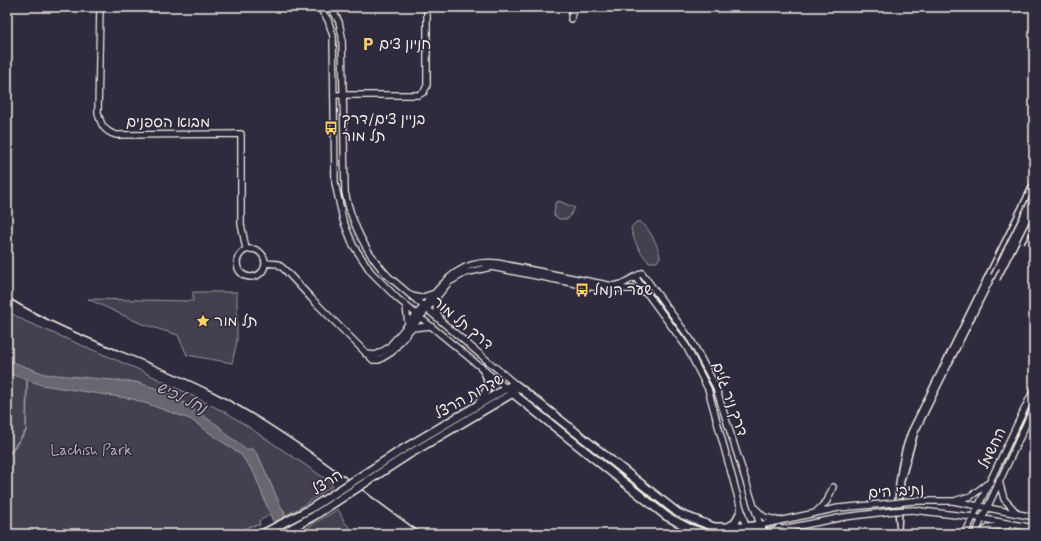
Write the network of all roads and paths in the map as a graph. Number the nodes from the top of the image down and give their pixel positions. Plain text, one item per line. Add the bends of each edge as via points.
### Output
1 (100, 7) edge
2 (331, 7) edge
3 (573, 7) edge
4 (320, 8) edge
5 (427, 8) edge
6 (571, 19) dead end
7 (333, 95) junction
8 (342, 95) junction
9 (246, 249) junction
10 (265, 263) junction
11 (637, 279) junction
12 (623, 289) junction
13 (648, 294) junction
14 (409, 295) junction
15 (436, 295) junction
16 (406, 305) junction
17 (424, 309) junction
18 (418, 316) junction
19 (443, 324) junction
20 (410, 326) junction
21 (431, 326) junction
22 (482, 368) junction
23 (516, 385) junction
24 (506, 388) junction
25 (1034, 389) edge
26 (513, 393) junction
27 (479, 404) junction
28 (1034, 407) edge
29 (403, 449) joint
30 (408, 456) joint
31 (999, 481) junction
32 (989, 482) junction
33 (833, 487) dead end
34 (953, 501) junction
35 (753, 505) junction
36 (978, 505) junction
37 (987, 507) junction
38 (741, 511) junction
39 (816, 512) junction
40 (1016, 512) junction
41 (973, 516) junction
42 (1034, 517) edge
43 (981, 519) junction
44 (782, 520) junction
45 (1021, 526) junction
46 (728, 528) junction
47 (1034, 528) edge
48 (748, 531) edge
49 (777, 531) edge
50 (760, 532) edge
51 (262, 534) edge
52 (281, 534) edge
53 (708, 534) edge
54 (964, 534) edge
55 (975, 534) edge
56 (979, 534) edge

1 - 9 street, מבוא הספנים via 98,113 103,127 116,135 241,134 241,231
2 - 8 street, דרך תל מור via 339,22 342,36
3 - 6 street
4 - 7 street, דרך תל מור via 328,20 333,36
5 - 8 street via 427,85 424,92 418,95
7 - 8 street
7 - 16 street, דרך תל מור via 335,182 343,220 359,257 381,283
8 - 14 street, דרך תל מור via 344,182 352,217 370,255
9 - 10 street via 259,251
9 - 10 street via 239,254 236,262 238,270 243,275 251,278 259,275 265,268
10 - 20 street via 278,264 285,270 373,360 386,357
11 - 12 street
11 - 13 street, דרך ניר גלים
11 - 15 street via 613,286 497,263 484,263 455,272 449,276
11 - 35 street, דרך ניר גלים via 643,275 704,361 715,386
12 - 13 street via 636,289
12 - 15 street via 603,289 491,267 460,275
13 - 38 street, דרך ניר גלים via 686,346 708,389
14 - 15 street via 420,298
14 - 17 street, דרך תל מור
15 - 17 street
15 - 19 street via 436,310
16 - 18 street, דרך תל מור
16 - 20 street
17 - 18 street
17 - 19 street, דרך תל מור
18 - 20 street
18 - 21 street, דרך תל מור
19 - 23 street, דרך תל מור
20 - 21 street
21 - 22 street, דרך תל מור
22 - 24 street, דרך תל מור
22 - 27 main road via 489,382
23 - 24 main road, שדרות הרצל
23 - 26 main road, שדרות הרצל
23 - 46 main road, דרך תל מור via 667,506 704,524
24 - 26 main road, דרך תל מור
24 - 27 main road, שדרות הרצל
25 - 32 street, החשמל
26 - 30 main road, שדרות הרצל
26 - 53 main road, דרך תל מור via 666,516
27 - 29 main road, שדרות הרצל
28 - 31 street, החשמל
29 - 51 main road, הרצל, bridge via 310,509
30 - 52 main road, הרצל, bridge
31 - 37 street, החשמל
31 - 40 street via 1004,499
32 - 34 street via 971,496
32 - 36 street, החשמל
33 - 39 street via 827,501
34 - 36 street, נתיבי הים
34 - 39 street, נתיבי הים, bridge via 912,501
35 - 44 street via 764,517
35 - 50 street, דרך ניר גלים
36 - 37 street, נתיבי הים
36 - 41 street, החשמל
37 - 40 street, נתיבי הים
37 - 43 street, החשמל
38 - 46 main road via 735,523
38 - 48 street, דרך ניר גלים
39 - 44 street, נתיבי הים
40 - 42 street, נתיבי הים
41 - 43 street, נתיבי הים
41 - 49 street, נתיבי הים, bridge via 913,510 894,511 844,517
41 - 54 street, החשמל
43 - 45 street, נתיבי הים
43 - 55 street, החשמל
44 - 50 street, נתיבי הים
45 - 47 street, נתיבי הים
45 - 56 street via 995,526
46 - 48 main road, דרך תל מור
48 - 50 main road, דרך תל מור
49 - 50 street, נתיבי הים

